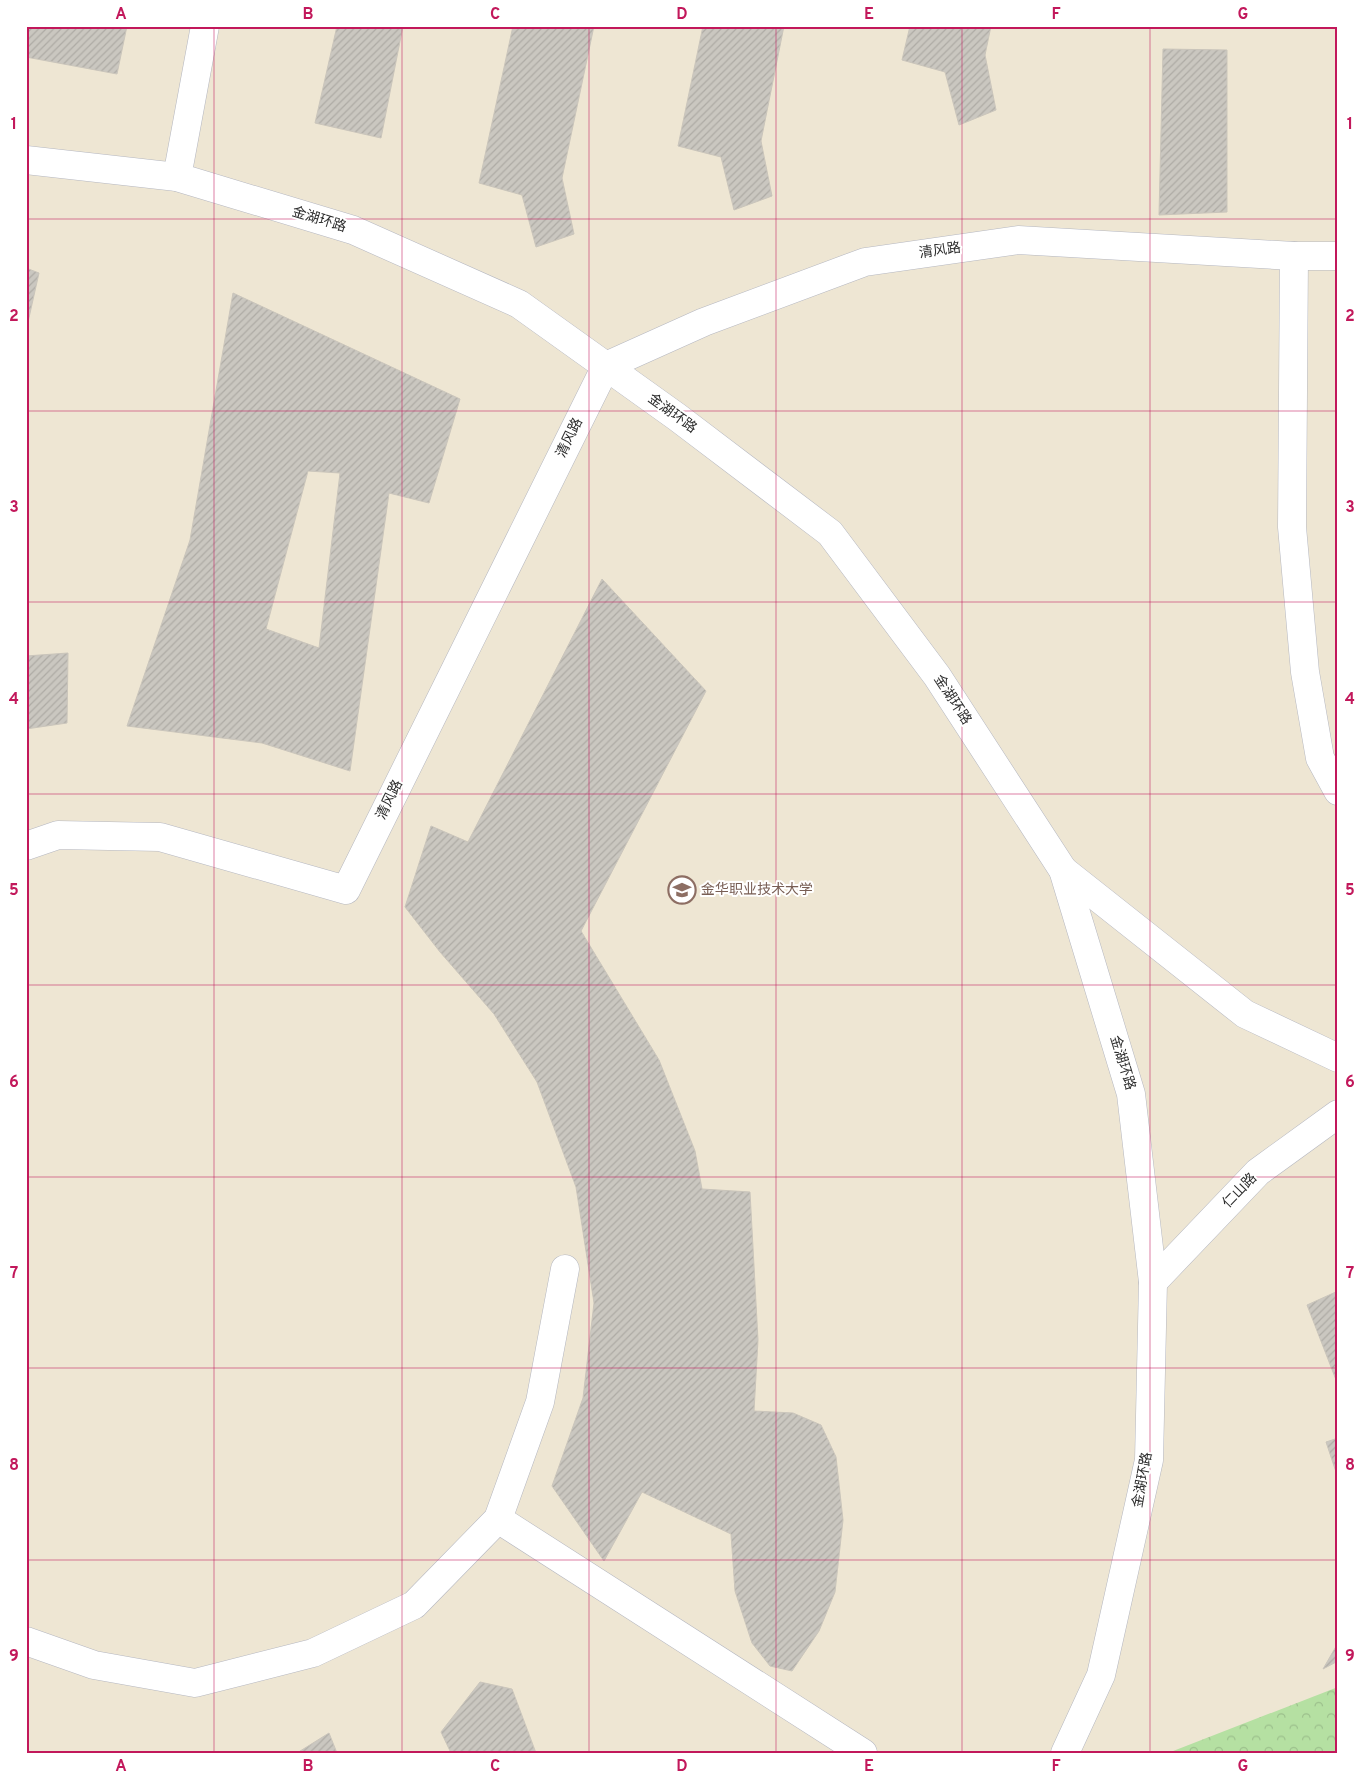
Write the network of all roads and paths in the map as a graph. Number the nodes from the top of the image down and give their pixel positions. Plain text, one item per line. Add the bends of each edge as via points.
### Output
1 (205, 26) edge
2 (26, 160) edge
3 (177, 178) junction
4 (1294, 256) junction
5 (1338, 256) edge
6 (606, 366) junction
7 (1338, 791) edge
8 (26, 846) edge
9 (1063, 870) junction
10 (1338, 1058) edge
11 (1338, 1114) edge
12 (565, 1269) dead end
13 (1153, 1282) junction
14 (498, 1519) junction
15 (26, 1641) edge
16 (863, 1753) edge
17 (1065, 1753) edge

1 - 3 street
2 - 3 street, 金湖环路
3 - 6 street, 金湖环路 via 352,230 519,304
4 - 5 street, 清风路
4 - 6 street, 清风路 via 1018,240 865,262 704,322
4 - 7 street via 1293,537 1305,672 1320,758
6 - 8 street, 清风路 via 346,890 160,837 58,835
6 - 9 street, 金湖环路 via 830,533 937,676
9 - 10 street via 1245,1014
9 - 13 street, 金湖环路 via 1131,1094
11 - 13 street, 仁山路 via 1258,1172
12 - 14 street via 540,1402
13 - 17 street, 金湖环路 via 1149,1460 1101,1675
14 - 15 street via 414,1605 313,1653 195,1683 94,1665
14 - 16 street

